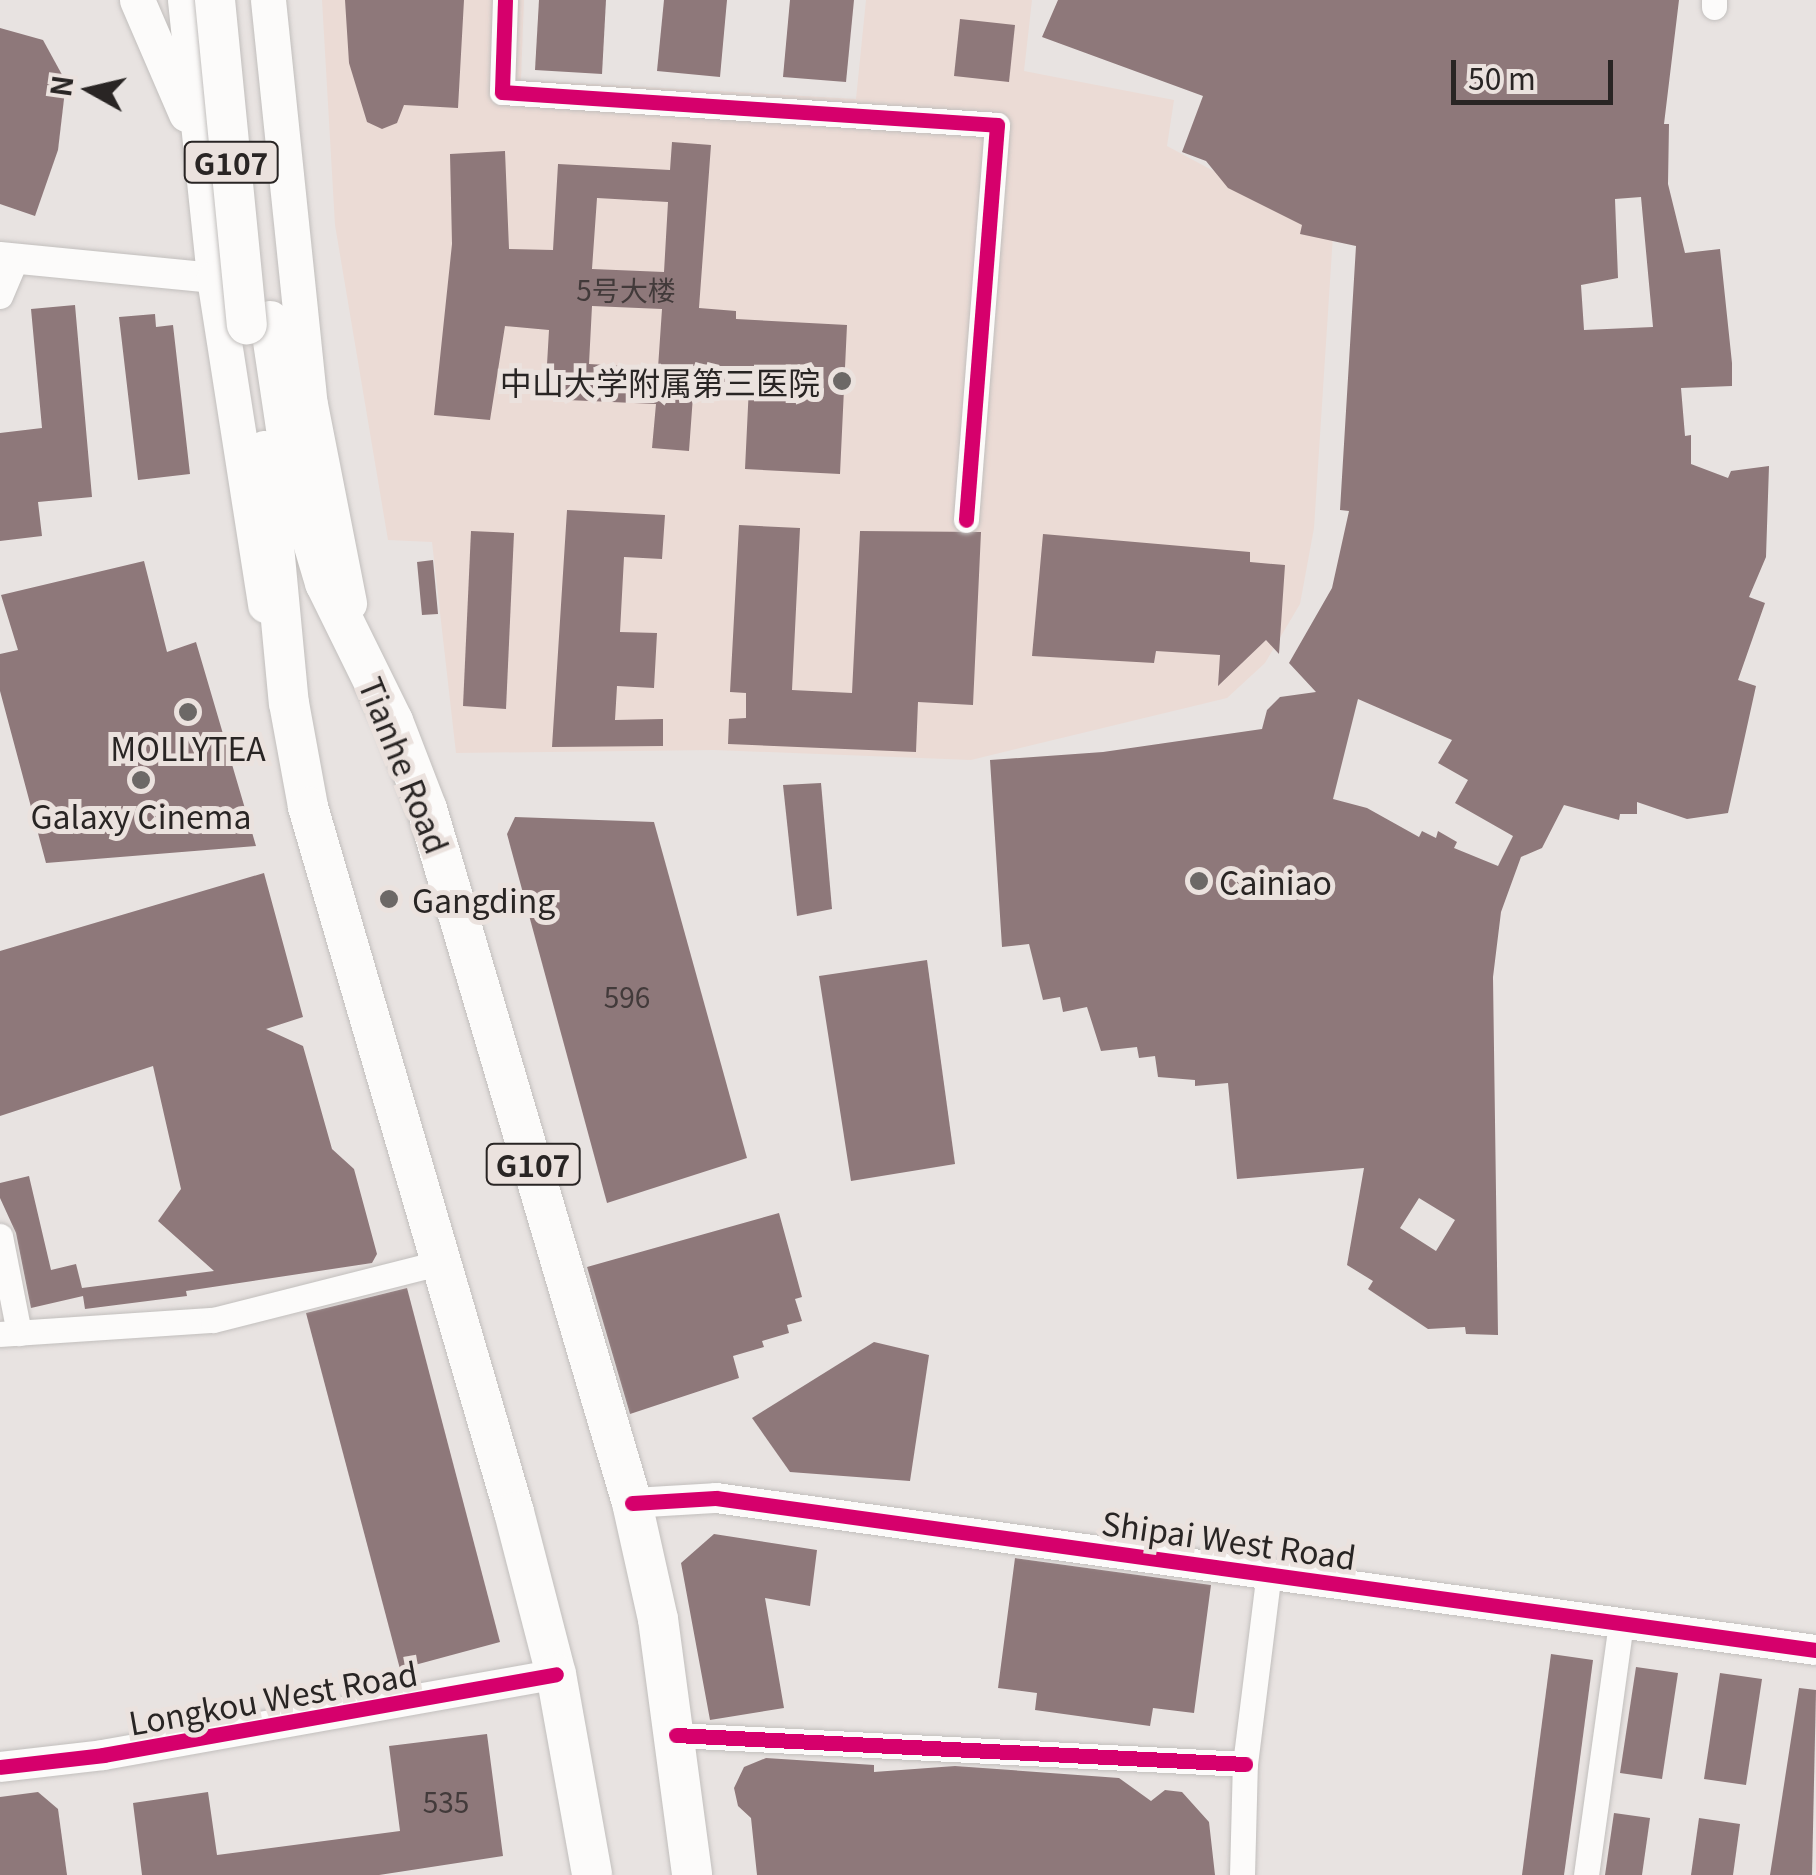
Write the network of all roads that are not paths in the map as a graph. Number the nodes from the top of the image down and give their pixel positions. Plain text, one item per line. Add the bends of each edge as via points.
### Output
1 (137, 0) edge
2 (186, 0) edge
3 (215, 0) edge
4 (238, 0) edge
5 (268, 0) edge
6 (505, 0) edge
7 (196, 110) junction
8 (278, 110) junction
9 (200, 150) junction
10 (8, 259) edge
11 (214, 278) junction
12 (0, 296) edge
13 (258, 322) junction
14 (966, 520) dead end
15 (361, 658) junction
16 (289, 703) junction
17 (4, 1244) edge
18 (442, 1262) junction
19 (10, 1334) edge
20 (632, 1503) junction
21 (1269, 1572) junction
22 (1621, 1622) junction
23 (1816, 1650) edge
24 (556, 1674) junction
25 (676, 1735) junction
26 (1245, 1764) junction
27 (0, 1767) edge
28 (592, 1875) edge
29 (692, 1875) edge
30 (1242, 1875) edge
31 (1586, 1875) edge

1 - 9 main road
2 - 7 main road
3 - 13 highway, Tianhe Road / G107, bridge
4 - 13 highway, Tianhe Road / G107
5 - 8 main road
6 - 14 street via 502,92 997,125
7 - 8 main road via 241,96
7 - 9 main road
8 - 15 main road via 312,420
9 - 11 main road
10 - 11 street
10 - 12 street
11 - 16 main road via 253,550
13 - 15 highway, Tianhe Road / G107 via 325,584
13 - 16 highway, Tianhe Road / G107
15 - 20 highway, Tianhe Road / G107 via 402,742 442,853
16 - 18 highway, Tianhe Road / G107 via 313,823
17 - 19 street
18 - 19 street via 213,1320
18 - 24 highway, Tianhe Road / G107
20 - 21 street, Shipai West Road via 716,1498
20 - 25 highway, Tianhe Road / G107
21 - 22 street, Shipai West Road
21 - 26 street
22 - 23 street, Shipai West Road
22 - 31 street
24 - 27 street, Longkou West Road via 102,1756
24 - 28 highway, Tianhe Road / G107
25 - 26 street
25 - 29 highway, Tianhe Road / G107
26 - 30 street

